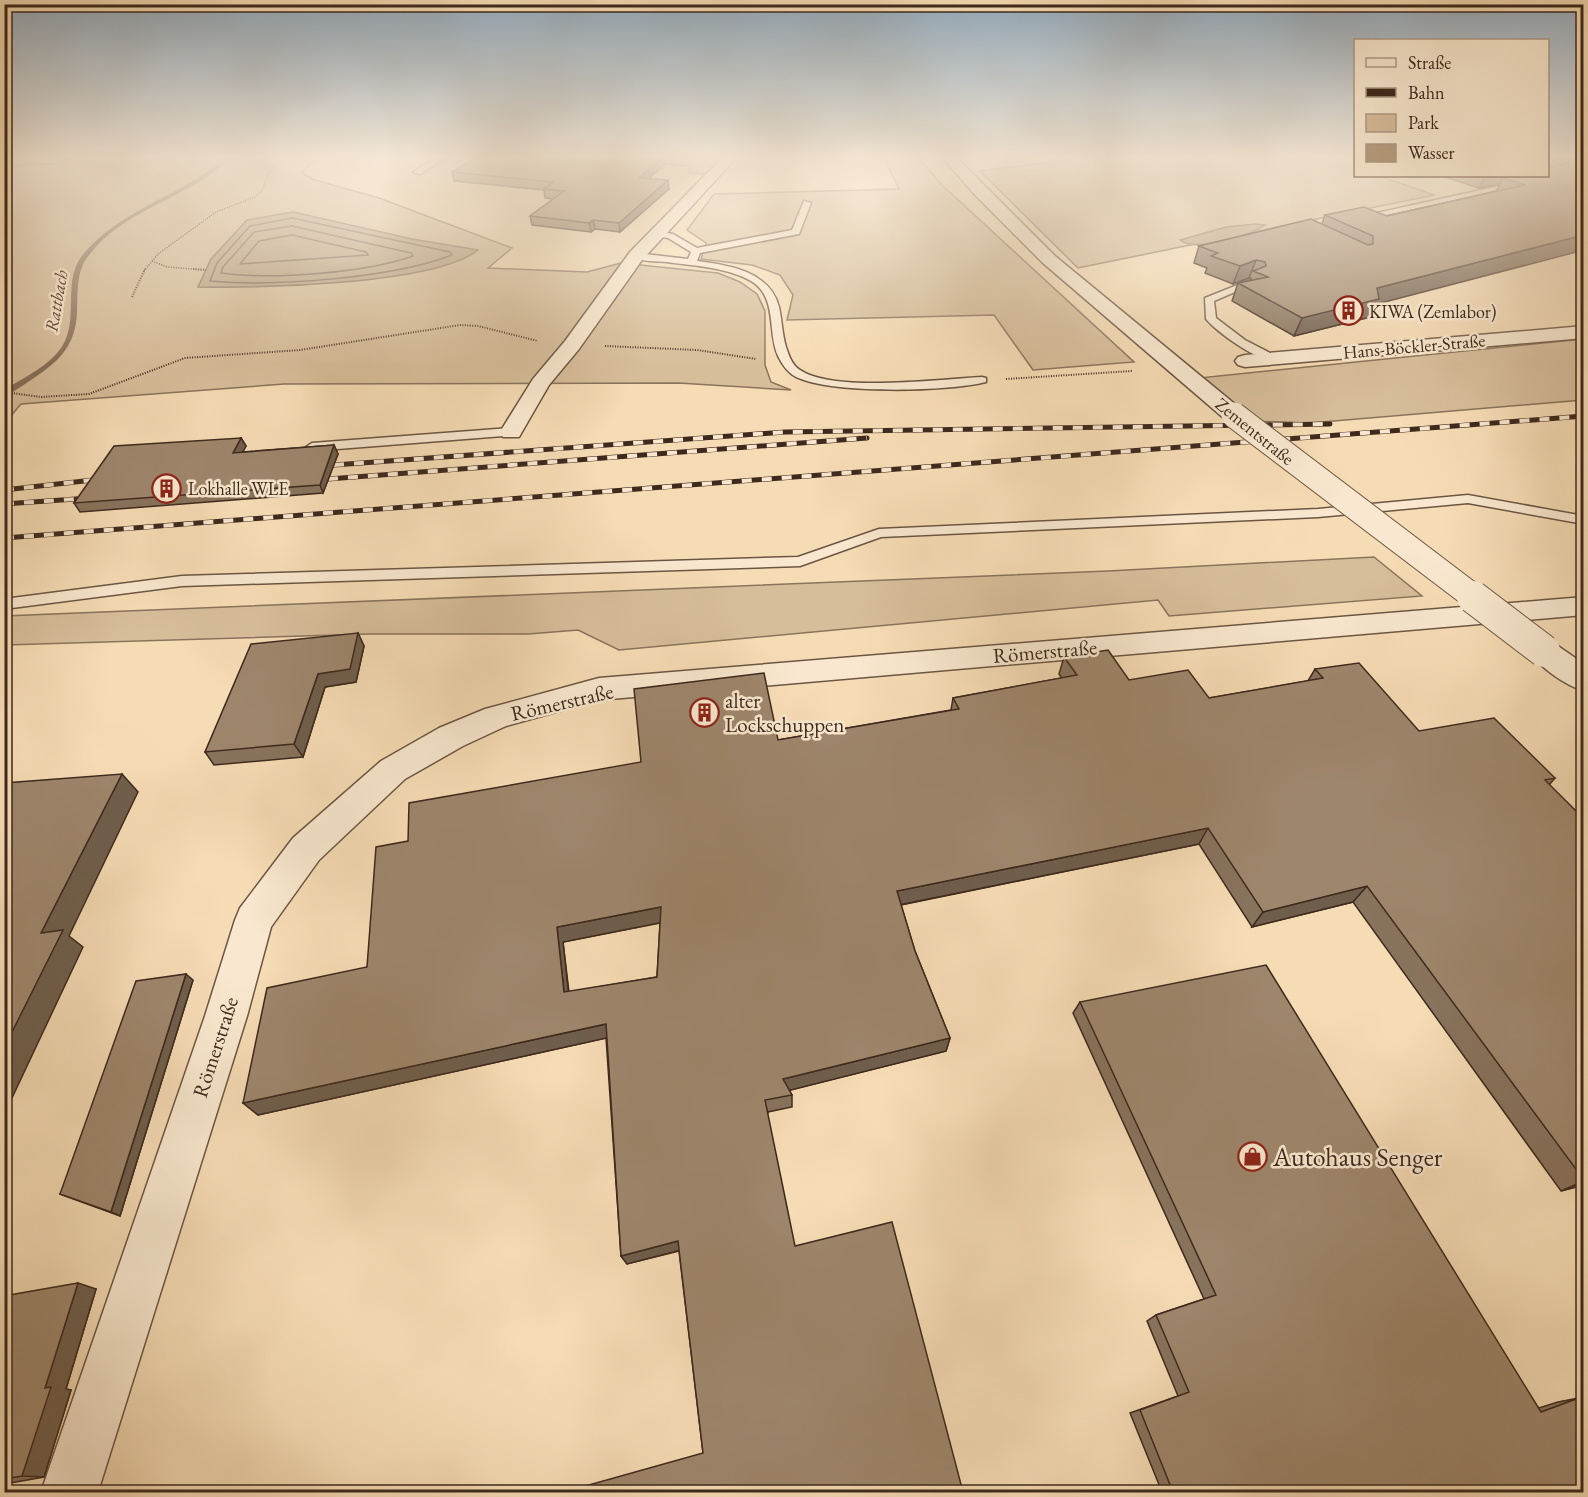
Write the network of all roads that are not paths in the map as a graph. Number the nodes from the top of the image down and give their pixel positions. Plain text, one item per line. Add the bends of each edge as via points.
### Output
1 (665, 226) edge
2 (798, 226) edge
3 (1016, 226) edge
4 (657, 234) junction
5 (696, 251) junction
6 (636, 256) junction
7 (691, 263) junction
8 (1253, 282) edge
9 (1584, 332) edge
10 (1272, 358) junction
11 (1245, 361) dead end
12 (982, 380) road end
13 (511, 432) joint
14 (304, 448) edge
15 (1584, 520) edge
16 (4, 604) edge
17 (1582, 607) edge
18 (1584, 680) edge
19 (69, 1492) edge

1 - 4 street
2 - 5 lane via 796,232
3 - 18 street, Zementstraße, bridge via 1234,416
4 - 5 lane via 670,236
4 - 6 street
5 - 7 lane
6 - 7 lane
6 - 13 street via 572,345 540,382
7 - 12 lane via 735,272 764,286 786,365 798,374 842,384
8 - 10 lane via 1209,300 1211,319 1241,342
9 - 10 street, Hans-Böckler-Straße
10 - 11 street, Hans-Böckler-Straße
13 - 14 lane
15 - 16 lane via 1468,499 1318,513 879,533 800,561 182,581
17 - 19 street, Römerstraße via 599,689 496,717 451,736 393,770 306,849 254,920

